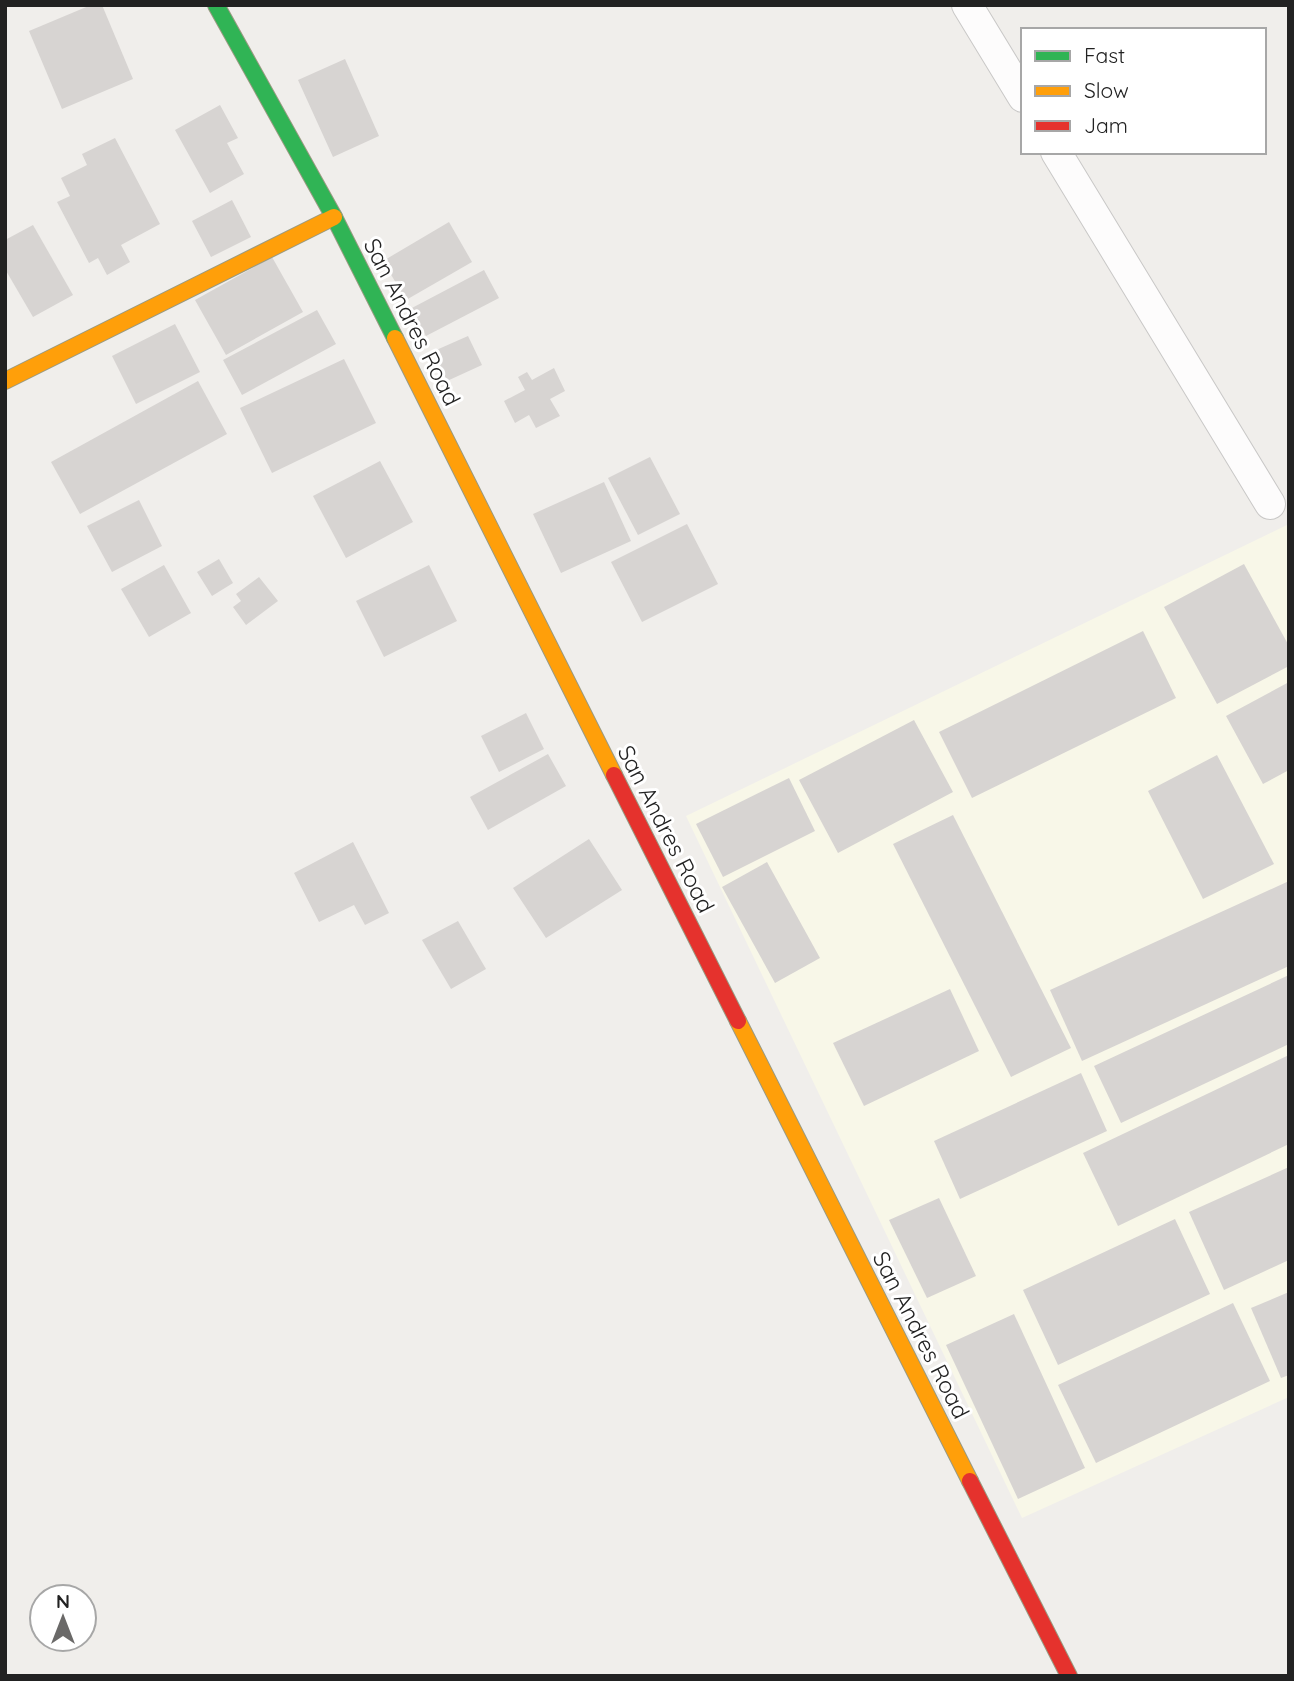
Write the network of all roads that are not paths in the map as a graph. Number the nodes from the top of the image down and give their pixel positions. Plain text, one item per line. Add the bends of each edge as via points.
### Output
1 (216, 5) edge
2 (967, 5) edge
3 (1021, 94) edge
4 (1057, 154) edge
5 (334, 217) junction
6 (5, 381) edge
7 (1270, 504) dead end
8 (1069, 1676) edge

1 - 5 main road, San Andres Road
2 - 3 lane
4 - 7 lane
5 - 6 main road
5 - 8 main road, San Andres Road

